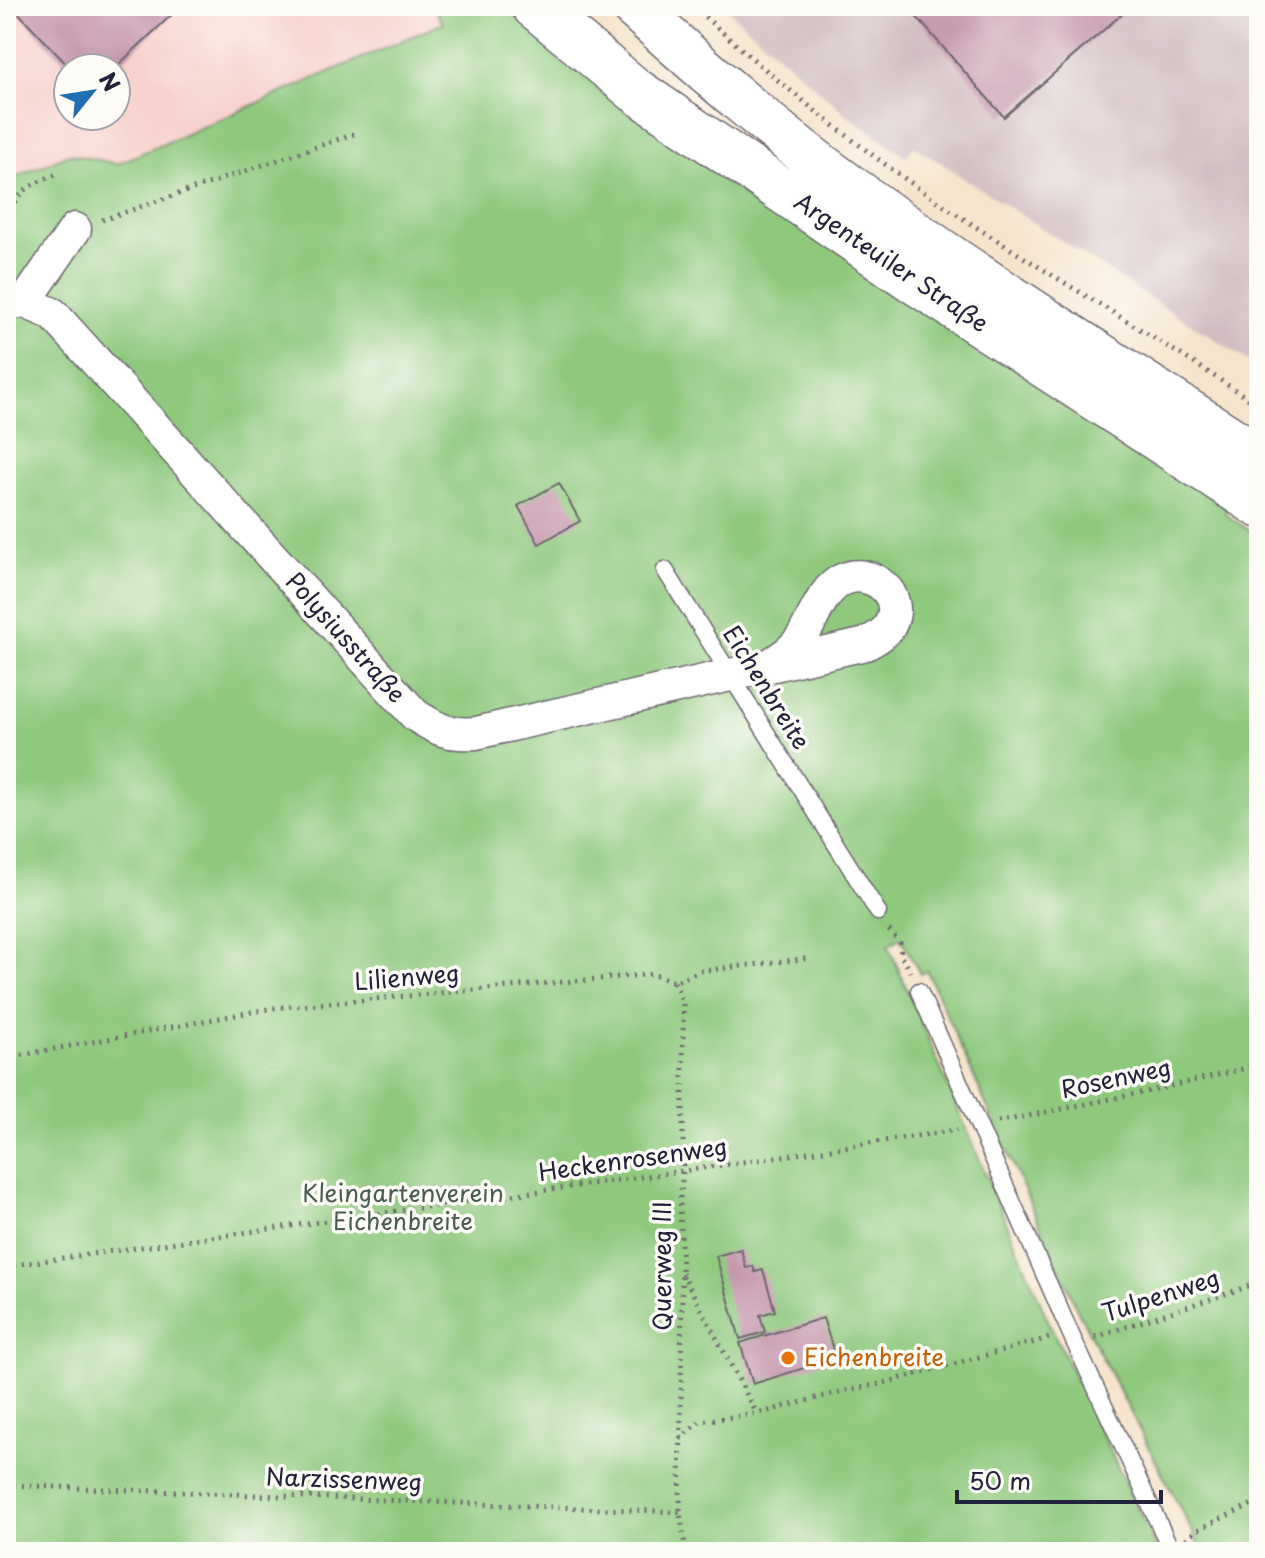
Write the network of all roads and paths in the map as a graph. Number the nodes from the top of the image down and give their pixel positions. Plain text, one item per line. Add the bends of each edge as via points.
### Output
1 (534, 6) edge
2 (633, 6) edge
3 (693, 6) edge
4 (357, 133) dead end
5 (59, 173) dead end
6 (6, 225) edge
7 (75, 229) joint
8 (16, 303) edge
9 (1259, 406) edge
10 (1259, 457) edge
11 (1259, 505) edge
12 (665, 570) dead end
13 (766, 667) dead end
14 (730, 676) junction
15 (878, 912) joint
16 (811, 958) dead end
17 (674, 982) junction
18 (919, 991) joint
19 (6, 1058) edge
20 (1259, 1065) edge
21 (980, 1126) junction
22 (683, 1171) junction
23 (6, 1266) edge
24 (682, 1273) junction
25 (1259, 1283) edge
26 (1073, 1339) junction
27 (757, 1414) junction
28 (680, 1439) junction
29 (6, 1485) edge
30 (1259, 1501) edge
31 (680, 1512) junction
32 (686, 1552) edge
33 (1172, 1552) edge

1 - 11 main road, Argenteuiler Straße via 648,99 917,283
2 - 10 main road, Argenteuiler Straße via 851,188
3 - 9 path via 874,157
4 - 7 path
5 - 6 path via 27,187
7 - 8 street, Polysiusstraße
8 - 14 street, Polysiusstraße via 53,314 415,715 436,729 476,733
12 - 14 lane, Eichenbreite
13 - 14 street, Polysiusstraße
14 - 15 lane, Eichenbreite
15 - 18 path via 900,943 901,957
16 - 17 path, Lilienweg via 700,971
17 - 19 path, Lilienweg via 654,974 273,1008
17 - 22 path, Querweg III via 683,1002
18 - 21 lane
20 - 21 path, Rosenweg
21 - 22 path, Heckenrosenweg
21 - 26 lane
22 - 23 path, Heckenrosenweg
22 - 24 path, Querweg III
24 - 27 path
24 - 28 path, Querweg III
25 - 26 path, Tulpenweg via 1089,1339
26 - 27 path, Tulpenweg via 1055,1337
26 - 33 lane
27 - 28 path, Tulpenweg via 700,1421
28 - 31 path, Querweg III
29 - 31 path, Narzissenweg
30 - 33 path via 1195,1531
31 - 32 path, Querweg III

